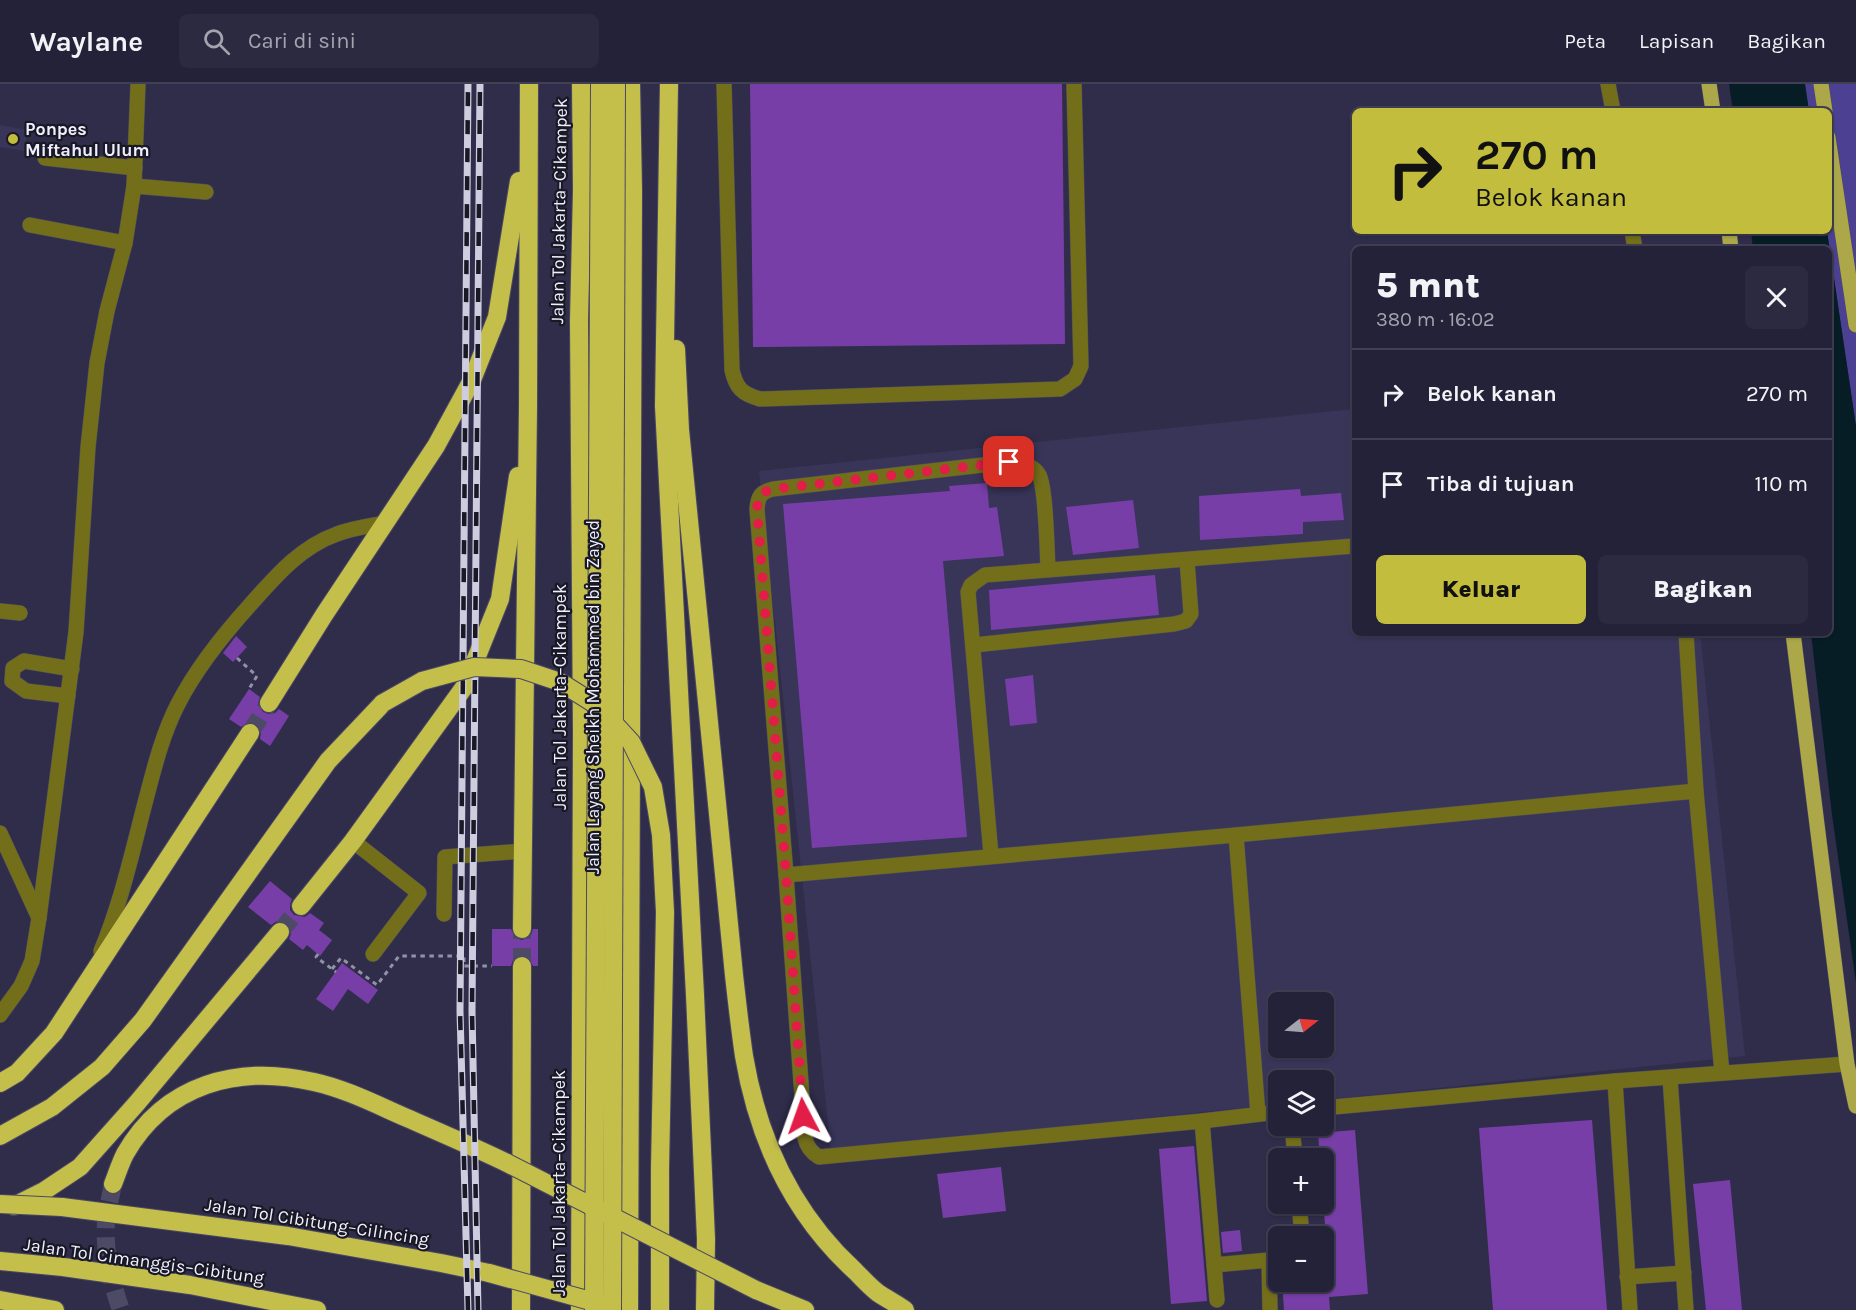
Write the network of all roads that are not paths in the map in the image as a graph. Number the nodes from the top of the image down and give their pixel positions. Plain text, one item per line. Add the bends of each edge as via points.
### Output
1 (138, 84) edge
2 (529, 84) edge
3 (581, 84) edge
4 (600, 84) edge
5 (616, 84) edge
6 (631, 84) edge
7 (669, 84) edge
8 (724, 84) edge
9 (1074, 84) edge
10 (1608, 84) edge
11 (1709, 84) edge
12 (1821, 84) edge
13 (1612, 108) edge
14 (1713, 108) edge
15 (1825, 108) edge
16 (528, 126) junction
17 (45, 158) dead end
18 (1832, 164) edge
19 (135, 168) junction
20 (134, 186) junction
21 (668, 189) junction
22 (206, 192) dead end
23 (30, 225) dead end
24 (125, 243) junction
25 (1856, 325) edge
26 (528, 406) junction
27 (385, 522) junction
28 (1352, 546) edge
29 (1187, 560) junction
30 (1048, 569) junction
31 (0, 611) edge
32 (20, 613) dead end
33 (1686, 636) edge
34 (1793, 636) edge
35 (974, 645) junction
36 (72, 669) junction
37 (68, 696) junction
38 (269, 703) tunnel mouth
39 (250, 733) tunnel mouth
40 (1696, 791) junction
41 (0, 833) edge
42 (1236, 835) junction
43 (353, 841) junction
44 (524, 851) junction
45 (991, 855) junction
46 (786, 874) junction
47 (301, 906) tunnel mouth
48 (444, 914) dead end
49 (39, 918) junction
50 (522, 929) tunnel mouth
51 (280, 932) tunnel mouth
52 (373, 954) dead end
53 (522, 966) tunnel mouth
54 (90, 978) junction
55 (0, 1015) edge
56 (1850, 1048) edge
57 (1847, 1065) junction
58 (1722, 1073) junction
59 (1670, 1077) junction
60 (1615, 1081) junction
61 (0, 1083) edge
62 (1334, 1106) edge
63 (1856, 1106) edge
64 (1268, 1113) edge
65 (1258, 1114) junction
66 (1202, 1121) junction
67 (0, 1136) edge
68 (113, 1184) tunnel mouth
69 (0, 1204) edge
70 (0, 1209) edge
71 (1268, 1260) edge
72 (0, 1261) edge
73 (1214, 1265) junction
74 (1684, 1273) junction
75 (1627, 1277) junction
76 (1271, 1292) edge
77 (0, 1300) edge
78 (1217, 1300) dead end
79 (55, 1310) edge
80 (317, 1310) edge
81 (521, 1310) edge
82 (580, 1310) edge
83 (594, 1310) edge
84 (612, 1310) edge
85 (622, 1310) edge
86 (629, 1310) edge
87 (660, 1310) edge
88 (705, 1310) edge
89 (805, 1310) edge
90 (905, 1310) edge
91 (1270, 1310) edge
92 (1630, 1310) edge
93 (1686, 1310) edge

1 - 19 street
2 - 16 highway
3 - 82 highway, Jalan Tol Jakarta–Cikampek
4 - 83 highway, Jalan Layang Sheikh Mohammed bin Zayed, bridge
5 - 84 highway, Jalan Layang Sheikh Mohammed bin Zayed, bridge
6 - 86 highway
7 - 21 highway
8 - 9 street via 732,370 736,385 748,396 760,399 1060,389 1075,379 1081,366
10 - 13 street
11 - 14 main road
12 - 15 main road
16 - 26 highway
16 - 27 highway via 497,317 472,380 436,446
17 - 19 street
18 - 25 main road
19 - 20 street
20 - 22 street
20 - 24 street
21 - 88 highway via 664,406 706,1239
21 - 90 highway via 680,430 732,964 745,1058 772,1154 792,1196 844,1262 877,1292
23 - 24 street
24 - 36 street via 97,363
26 - 43 highway via 500,599 470,676
26 - 44 highway
27 - 38 highway
27 - 54 street via 339,533 296,557 222,636 192,678 164,736 119,904
28 - 29 street
29 - 30 street
29 - 35 street via 1191,615 1186,621
30 - 35 street via 985,575 971,585 968,592
30 - 46 street via 1043,489 1038,474 1029,465 1009,462 763,492 757,509
31 - 32 street
33 - 40 street
34 - 56 main road
35 - 45 street
36 - 37 street
36 - 37 street via 24,662 13,668 12,681 26,691
37 - 49 street
39 - 54 highway
40 - 42 street
40 - 58 street
41 - 49 street
42 - 45 street
42 - 65 street
43 - 47 highway
43 - 52 street via 419,893
44 - 48 street via 445,857
44 - 50 highway
45 - 46 street
46 - 66 street via 804,1138 819,1157
49 - 55 street via 32,961 21,986
51 - 70 highway via 80,1167 18,1206
53 - 81 highway
54 - 61 highway via 54,1033 17,1073
56 - 57 main road
57 - 58 street
57 - 63 main road
58 - 59 street
59 - 60 street
59 - 74 street
60 - 62 street
60 - 75 street
64 - 65 street
65 - 66 street
66 - 73 street
67 - 87 highway, bridge via 52,1107 102,1067 143,1020 328,760 383,703 422,681 474,667 521,669 560,682 598,706 631,742 653,787 661,835 665,912
68 - 89 highway, bridge via 124,1156 140,1132 177,1097 232,1077 289,1076 347,1092 507,1163 756,1290
69 - 85 highway, Jalan Tol Cibitung–Cilincing, bridge via 62,1207 288,1236 489,1273
71 - 73 street
72 - 80 highway, Jalan Tol Cimanggis–Cibitung via 190,1285
73 - 78 street
74 - 75 street
74 - 93 street
75 - 92 street
76 - 91 street
77 - 79 highway

